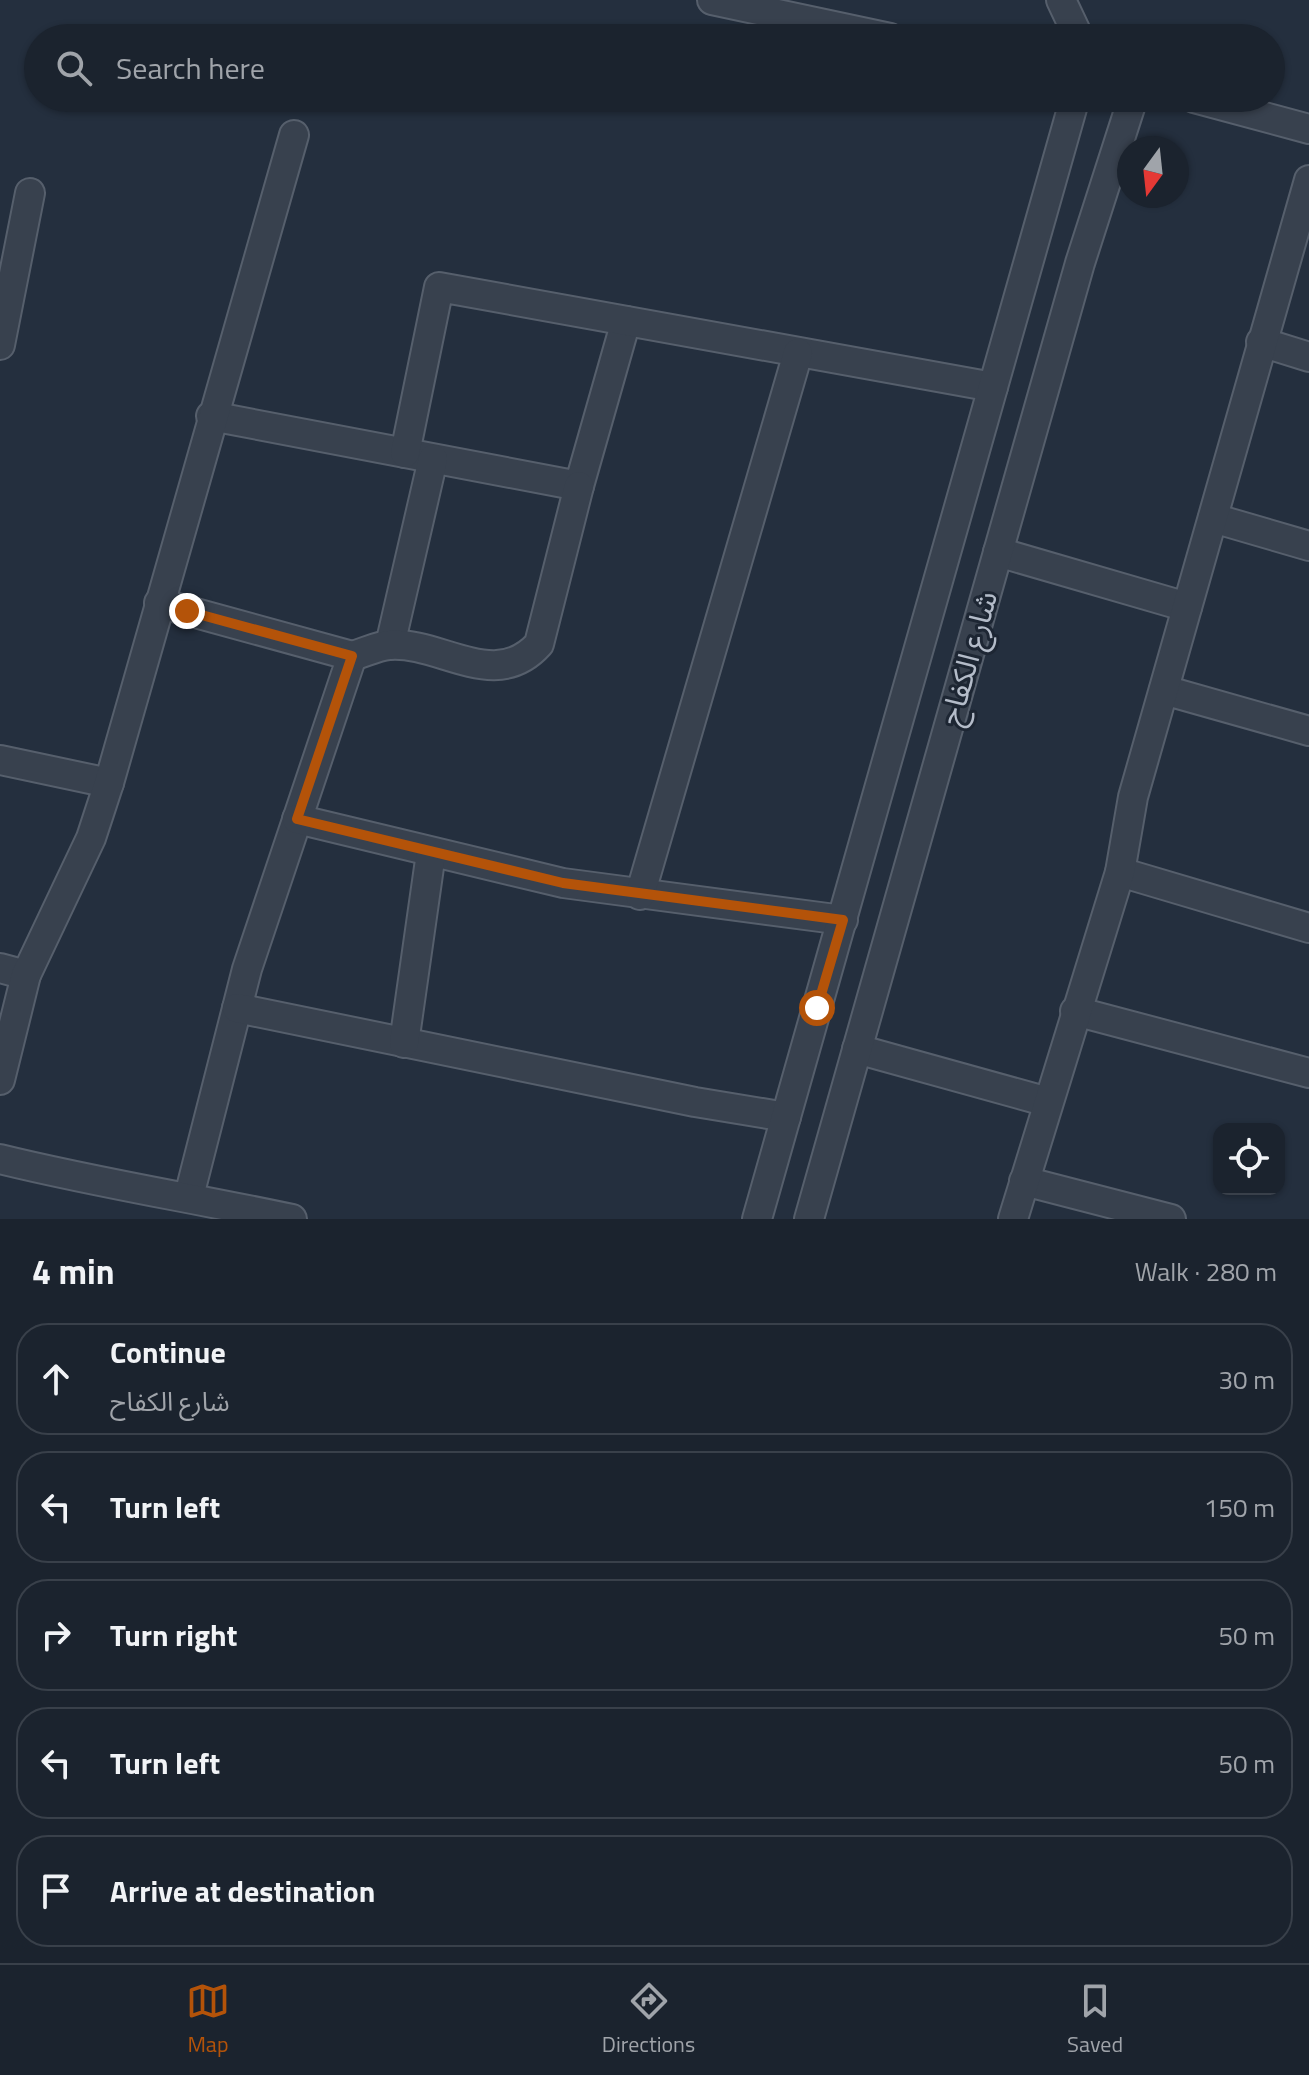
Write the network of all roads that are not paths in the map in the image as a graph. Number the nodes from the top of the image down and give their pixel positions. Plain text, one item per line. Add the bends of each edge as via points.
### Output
1 (712, 0) edge
2 (1061, 0) edge
3 (824, 24) edge
4 (1072, 24) edge
5 (1071, 112) edge
6 (1129, 112) edge
7 (1246, 112) edge
8 (1309, 129) edge
9 (294, 135) dead end
10 (1309, 180) edge
11 (30, 193) dead end
12 (626, 321) junction
13 (1261, 342) junction
14 (0, 345) edge
15 (798, 353) junction
16 (1309, 357) edge
17 (993, 387) junction
18 (211, 416) junction
19 (405, 453) junction
20 (433, 459) junction
21 (579, 486) junction
22 (1213, 518) junction
23 (1309, 546) edge
24 (998, 552) junction
25 (159, 603) junction
26 (1187, 607) junction
27 (390, 645) junction
28 (352, 656) junction
29 (1164, 690) junction
30 (1309, 731) edge
31 (0, 760) edge
32 (109, 783) junction
33 (297, 819) junction
34 (431, 853) junction
35 (1120, 872) junction
36 (640, 895) junction
37 (843, 920) junction
38 (1309, 928) edge
39 (13, 972) edge
40 (237, 1008) junction
41 (1075, 1011) junction
42 (404, 1043) junction
43 (857, 1049) junction
44 (1309, 1073) edge
45 (0, 1080) edge
46 (1048, 1102) junction
47 (786, 1117) junction
48 (0, 1159) edge
49 (1024, 1181) junction
50 (189, 1196) junction
51 (292, 1219) edge
52 (757, 1219) edge
53 (809, 1219) edge
54 (1013, 1219) edge
55 (1171, 1219) edge

1 - 3 street
2 - 4 street
5 - 17 street, شارع الكفاح
6 - 24 street, شارع الكفاح
7 - 8 street
9 - 18 street
10 - 13 street
11 - 14 street
12 - 15 street
12 - 19 street via 439,287
12 - 21 street
13 - 16 street
13 - 22 street
15 - 17 street
15 - 36 street
17 - 37 street, شارع الكفاح
18 - 19 street
18 - 25 street
19 - 20 street
20 - 21 street
20 - 27 street
21 - 27 street via 539,644 524,660 499,667
22 - 23 street
22 - 26 street
24 - 26 street
24 - 43 street, شارع الكفاح
25 - 28 street
25 - 32 street
26 - 29 street
27 - 28 street
28 - 33 street
29 - 30 street
29 - 35 street via 1129,814
31 - 32 street
32 - 39 street via 91,838
33 - 34 street
33 - 40 street
34 - 36 street
34 - 42 street
35 - 38 street
35 - 41 street
36 - 37 street
37 - 47 street, شارع الكفاح
39 - 45 street
40 - 42 street
40 - 50 street
41 - 44 street
41 - 46 street
42 - 47 street
43 - 46 street
43 - 53 street, شارع الكفاح
46 - 49 street
47 - 52 street, شارع الكفاح
48 - 50 street via 112,1187
49 - 54 street
49 - 55 street
50 - 51 street

